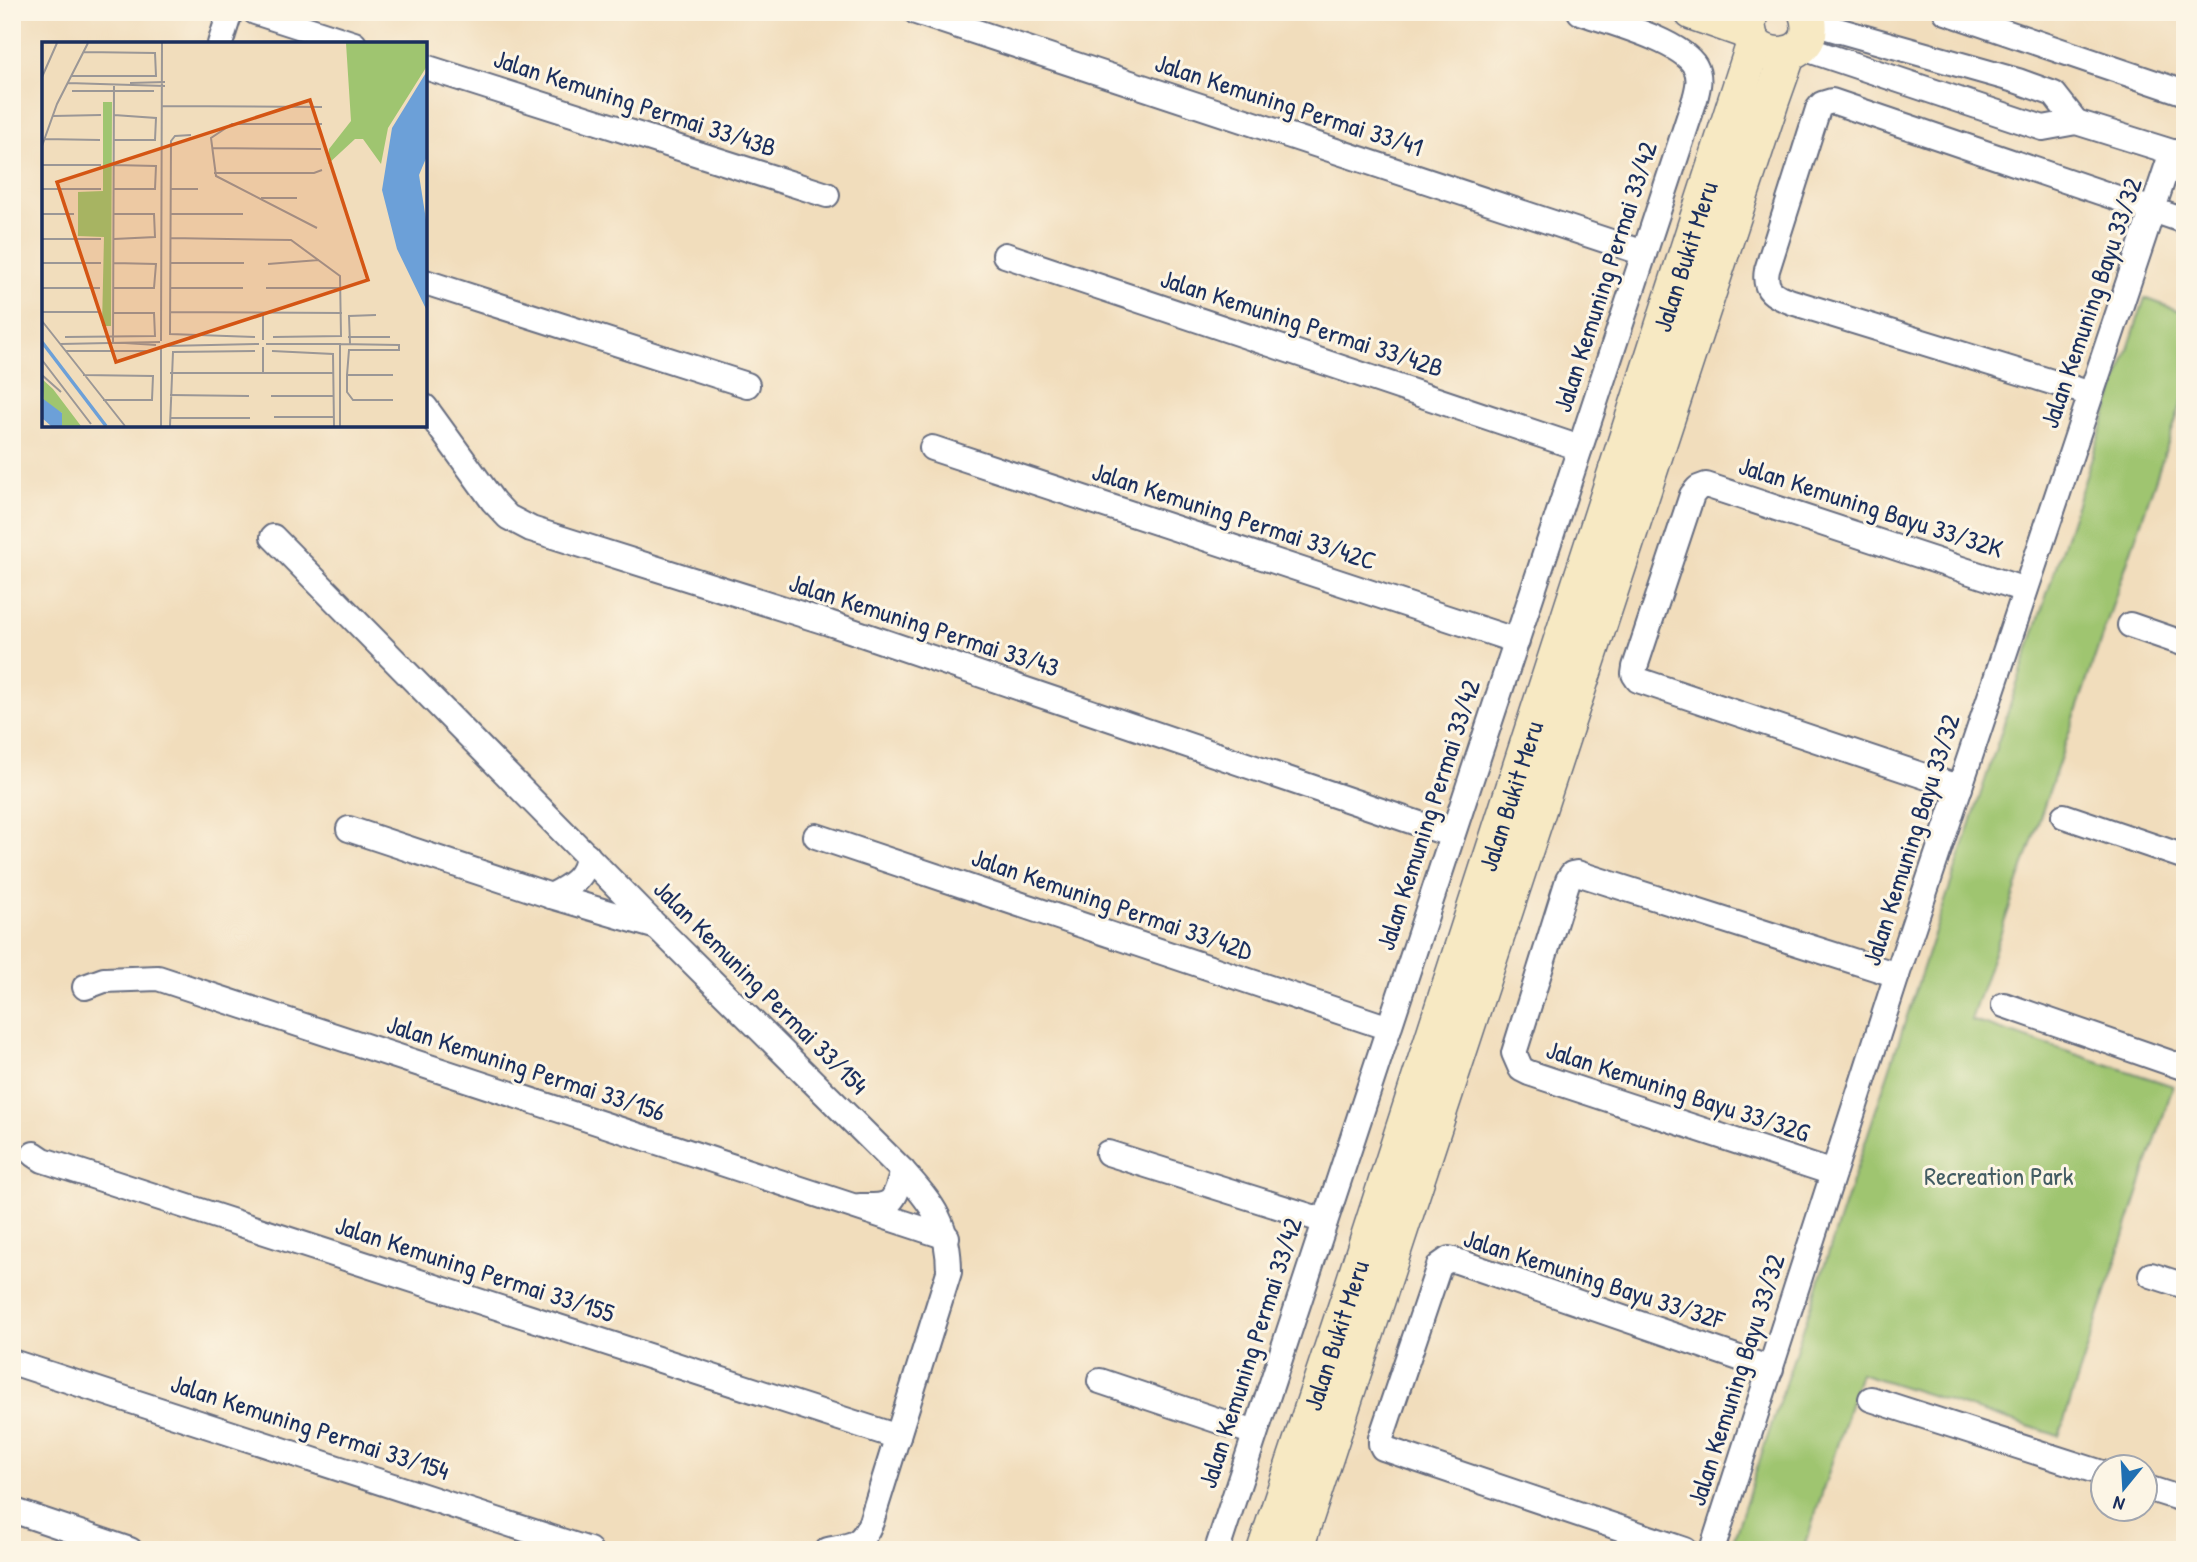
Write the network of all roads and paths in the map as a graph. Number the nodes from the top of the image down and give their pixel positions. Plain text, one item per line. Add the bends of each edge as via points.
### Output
1 (230, 12) edge
2 (255, 12) edge
3 (916, 12) edge
4 (1580, 12) edge
5 (1692, 12) edge
6 (1946, 12) edge
7 (1751, 30) edge
8 (1801, 34) edge
9 (221, 42) edge
10 (348, 42) edge
11 (427, 68) edge
12 (2185, 93) edge
13 (2076, 122) junction
14 (2179, 154) edge
15 (827, 195) dead end
16 (2154, 212) junction
17 (2185, 221) edge
18 (1644, 253) junction
19 (1005, 255) dead end
20 (427, 283) edge
21 (747, 386) dead end
22 (2091, 394) junction
23 (427, 410) edge
24 (932, 448) dead end
25 (1580, 448) junction
26 (273, 537) dead end
27 (2025, 590) junction
28 (2130, 625) dead end
29 (1517, 641) junction
30 (2185, 644) edge
31 (1960, 788) junction
32 (2064, 816) dead end
33 (349, 830) dead end
34 (1452, 835) junction
35 (817, 836) dead end
36 (587, 855) junction
37 (2185, 857) edge
38 (551, 896) junction
39 (657, 927) junction
40 (1897, 975) junction
41 (85, 987) dead end
42 (2004, 1005) dead end
43 (1388, 1028) junction
44 (2185, 1069) edge
45 (1108, 1153) dead end
46 (34, 1154) dead end
47 (903, 1171) junction
48 (1833, 1173) junction
49 (848, 1206) junction
50 (1325, 1221) junction
51 (947, 1237) junction
52 (2151, 1275) dead end
53 (2185, 1286) edge
54 (12, 1362) edge
55 (1771, 1369) junction
56 (1100, 1381) dead end
57 (1871, 1399) dead end
58 (1255, 1433) junction
59 (898, 1437) junction
60 (2088, 1469) edge
61 (2158, 1491) edge
62 (2185, 1500) edge
63 (12, 1510) edge
64 (578, 1548) edge
65 (130, 1550) edge
66 (828, 1550) edge
67 (1217, 1550) edge
68 (1265, 1550) edge
69 (1295, 1550) edge
70 (1685, 1550) edge
71 (1712, 1550) edge

1 - 9 street
2 - 10 street
3 - 18 street, Jalan Kemuning Permai 33/41
4 - 18 street, Jalan Kemuning Permai 33/42 via 1656,38 1687,57 1699,81
5 - 7 main road
6 - 12 street
7 - 8 main road via 1760,50 1774,55
7 - 68 main road, Jalan Bukit Meru
8 - 13 street via 2043,128
8 - 13 street via 2018,81 2054,94
8 - 69 main road, Jalan Bukit Meru via 1771,102
11 - 15 street, Jalan Kemuning Permai 33/43B
13 - 14 street
14 - 16 street, Jalan Kemuning Bayu 33/32
16 - 17 street
16 - 22 street, Jalan Kemuning Bayu 33/32
16 - 22 street via 1832,101 1818,109 1766,271 1768,290 1776,297
18 - 25 street, Jalan Kemuning Permai 33/42
19 - 25 street, Jalan Kemuning Permai 33/42B
20 - 21 street
22 - 27 street, Jalan Kemuning Bayu 33/32
23 - 34 street, Jalan Kemuning Permai 33/43 via 493,501 508,517 531,529 842,628
24 - 29 street, Jalan Kemuning Permai 33/42C
25 - 29 street, Jalan Kemuning Permai 33/42
26 - 36 street, Jalan Kemuning Permai 33/154
27 - 31 street, Jalan Kemuning Bayu 33/32
27 - 31 street, Jalan Kemuning Bayu 33/32K via 1706,485 1692,495 1635,667 1638,680 1648,684
28 - 30 street
29 - 34 street, Jalan Kemuning Permai 33/42
31 - 40 street, Jalan Kemuning Bayu 33/32
32 - 37 street
33 - 38 street
34 - 43 street, Jalan Kemuning Permai 33/42
35 - 43 street, Jalan Kemuning Permai 33/42D
36 - 38 street via 587,865 575,883
36 - 39 street, Jalan Kemuning Permai 33/154
38 - 39 street
39 - 47 street, Jalan Kemuning Permai 33/154
40 - 48 street, Jalan Kemuning Bayu 33/32
40 - 48 street, Jalan Kemuning Bayu 33/32G via 1583,875 1572,874 1568,880 1514,1053 1521,1069
41 - 49 street, Jalan Kemuning Permai 33/156 via 104,980 158,978
42 - 44 street
43 - 50 street, Jalan Kemuning Permai 33/42
45 - 50 street
46 - 59 street, Jalan Kemuning Permai 33/155
47 - 49 street via 890,1203
47 - 51 street, Jalan Kemuning Permai 33/154 via 935,1210
48 - 55 street, Jalan Kemuning Bayu 33/32
49 - 51 street, Jalan Kemuning Permai 33/156
50 - 58 street, Jalan Kemuning Permai 33/42
51 - 59 street, Jalan Kemuning Permai 33/154 via 949,1272
52 - 53 street
54 - 64 street, Jalan Kemuning Permai 33/154
55 - 70 street, Jalan Kemuning Bayu 33/32F via 1457,1261 1449,1259 1439,1266 1381,1444 1388,1451
55 - 71 street, Jalan Kemuning Bayu 33/32
56 - 58 street
57 - 60 street
58 - 67 street, Jalan Kemuning Permai 33/42
59 - 66 street, Jalan Kemuning Permai 33/154 via 865,1536 854,1545
61 - 62 street
63 - 65 street

